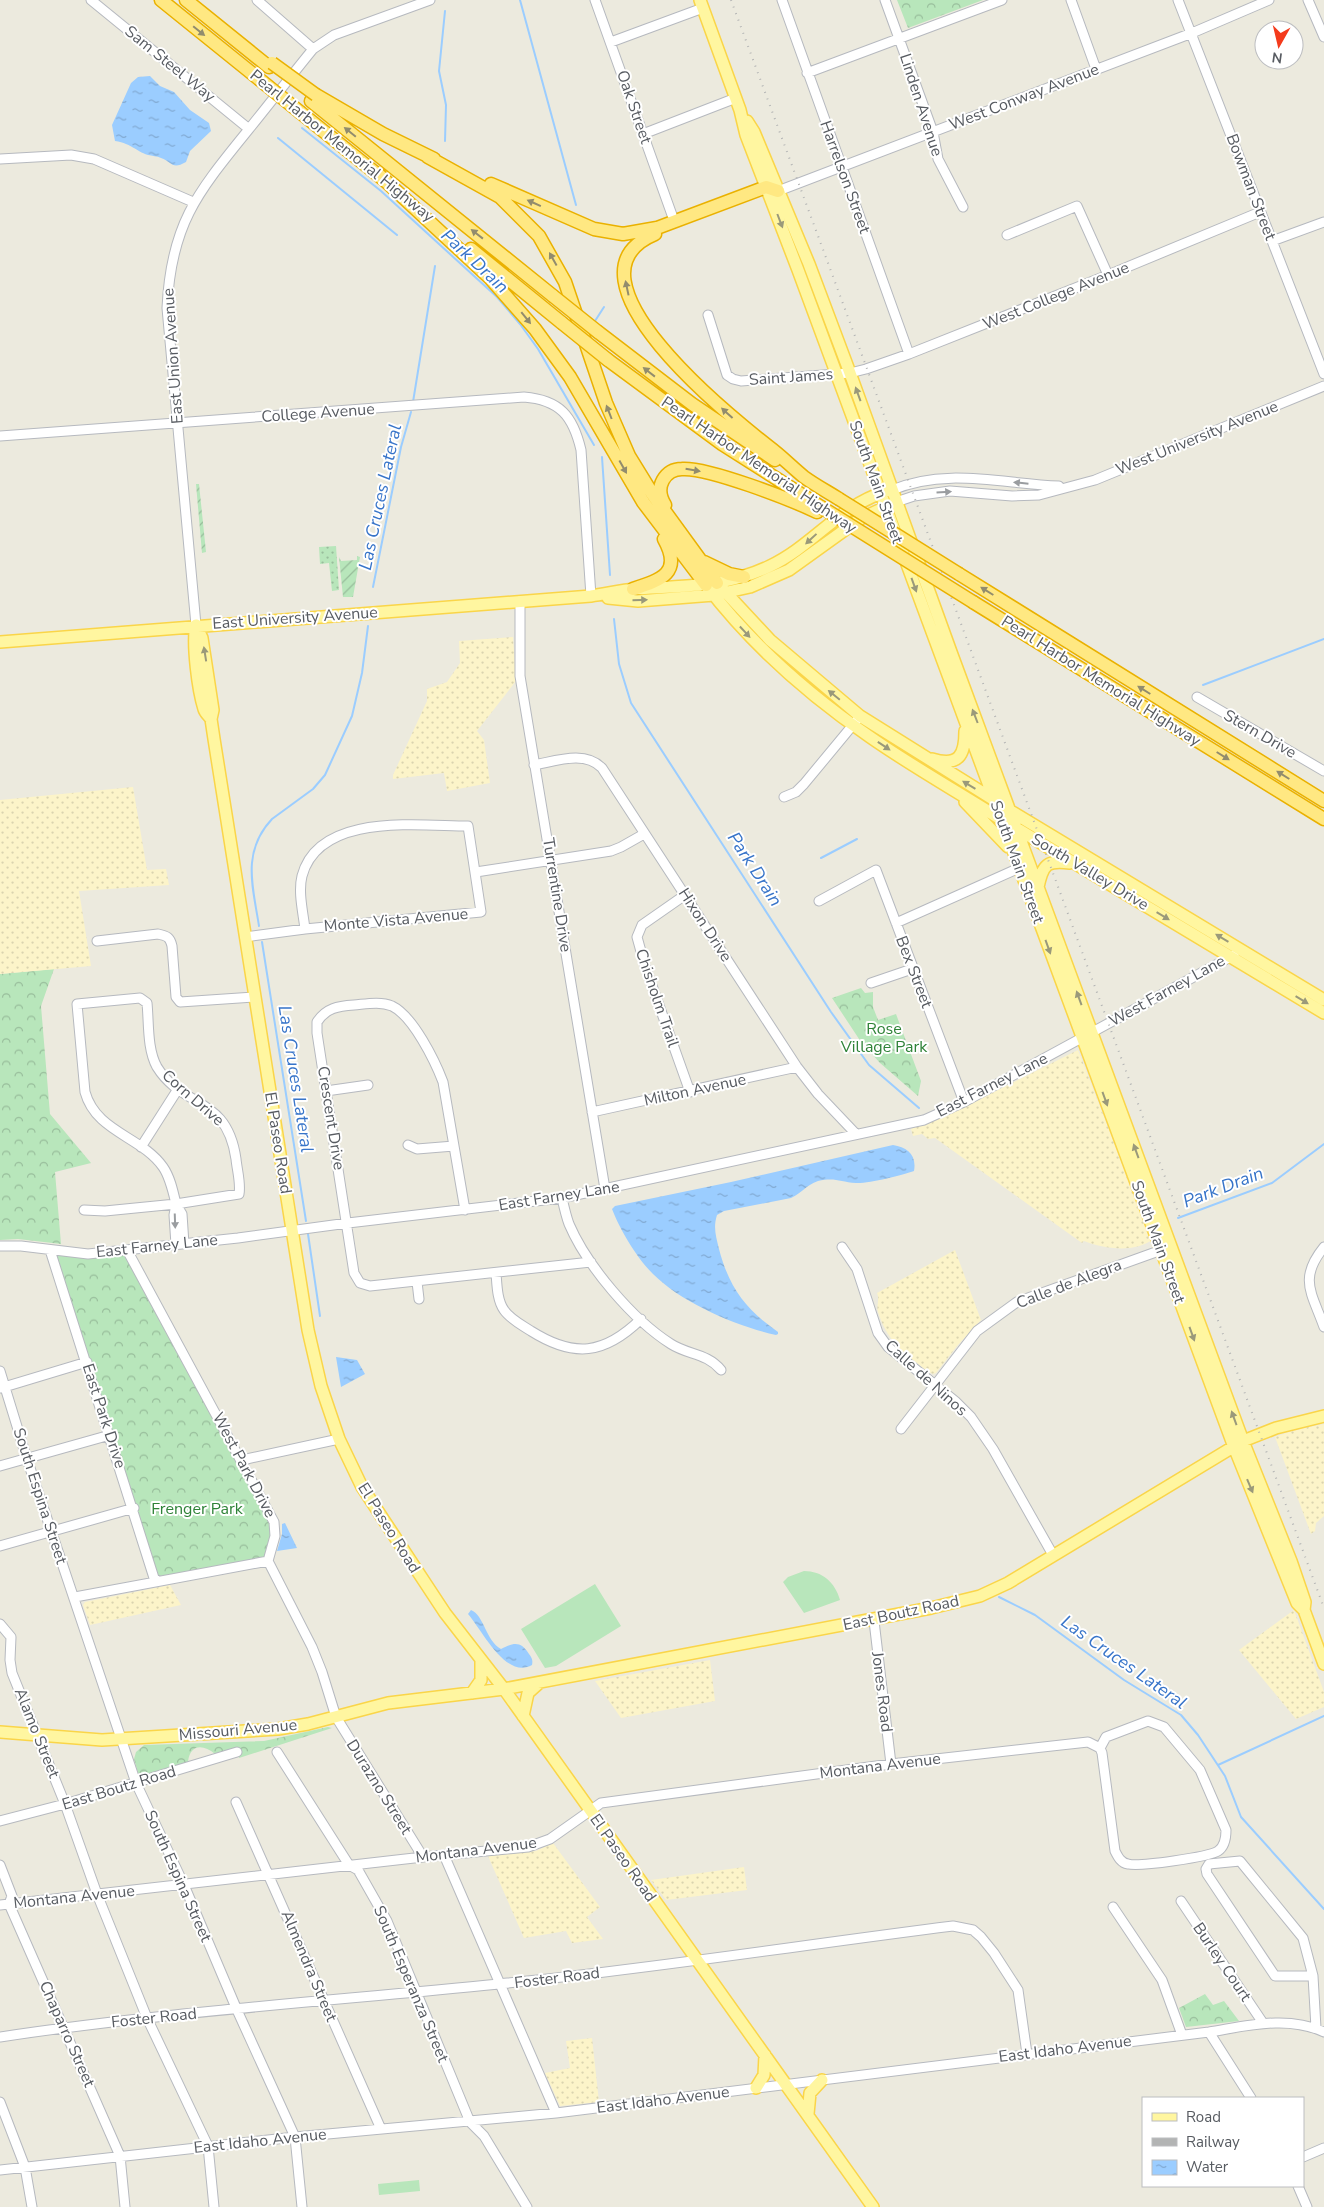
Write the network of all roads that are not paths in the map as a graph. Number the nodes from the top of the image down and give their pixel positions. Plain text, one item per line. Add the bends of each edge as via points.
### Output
1 (91, 0) edge
2 (161, 0) edge
3 (188, 0) edge
4 (258, 0) edge
5 (430, 0) edge
6 (595, 0) edge
7 (782, 0) edge
8 (885, 0) edge
9 (1002, 0) edge
10 (1071, 0) edge
11 (1178, 0) edge
12 (1270, 0) edge
13 (1308, 0) edge
14 (702, 4) edge
15 (1192, 33) junction
16 (1324, 37) edge
17 (899, 39) junction
18 (611, 42) junction
19 (313, 49) junction
20 (1096, 70) junction
21 (807, 73) junction
22 (313, 98) junction
23 (736, 98) junction
24 (249, 129) junction
25 (934, 132) junction
26 (643, 134) junction
27 (428, 156) junction
28 (0, 159) edge
29 (841, 167) junction
30 (378, 174) junction
31 (771, 191) junction
32 (193, 202) junction
33 (963, 207) dead end
34 (1260, 212) junction
35 (672, 215) dead end
36 (1324, 222) edge
37 (1007, 235) dead end
38 (1272, 241) junction
39 (1108, 275) junction
40 (708, 315) dead end
41 (909, 354) junction
42 (850, 373) junction
43 (836, 374) junction
44 (1324, 374) edge
45 (1324, 386) edge
46 (177, 424) junction
47 (0, 436) edge
48 (805, 478) junction
49 (1069, 486) junction
50 (892, 490) junction
51 (880, 493) junction
52 (643, 502) junction
53 (896, 502) junction
54 (885, 507) junction
55 (820, 510) junction
56 (676, 525) junction
57 (699, 558) junction
58 (744, 577) junction
59 (712, 588) junction
60 (633, 589) junction
61 (727, 593) junction
62 (591, 596) junction
63 (520, 600) junction
64 (196, 625) junction
65 (0, 642) edge
66 (1197, 697) dead end
67 (856, 720) junction
68 (966, 724) junction
69 (920, 755) junction
70 (534, 765) junction
71 (1324, 771) edge
72 (947, 786) junction
73 (784, 797) dead end
74 (995, 801) junction
75 (1324, 801) edge
76 (1010, 810) junction
77 (1001, 819) junction
78 (1324, 819) edge
79 (1017, 828) junction
80 (644, 834) junction
81 (1015, 857) junction
82 (551, 861) junction
83 (1075, 864) junction
84 (1019, 868) junction
85 (476, 872) junction
86 (1038, 886) junction
87 (686, 895) junction
88 (819, 901) dead end
89 (896, 923) junction
90 (305, 928) junction
91 (245, 937) junction
92 (97, 941) dead end
93 (1244, 951) junction
94 (1230, 956) junction
95 (912, 969) junction
96 (871, 983) dead end
97 (254, 997) junction
98 (1324, 1000) edge
99 (1324, 1013) edge
100 (1087, 1036) junction
101 (797, 1067) junction
102 (368, 1085) dead end
103 (178, 1089) junction
104 (326, 1091) junction
105 (690, 1092) junction
106 (964, 1102) junction
107 (592, 1112) junction
108 (856, 1134) junction
109 (408, 1145) dead end
110 (454, 1146) junction
111 (141, 1147) junction
112 (605, 1190) junction
113 (562, 1198) junction
114 (176, 1204) junction
115 (84, 1210) dead end
116 (465, 1210) junction
117 (348, 1223) junction
118 (292, 1231) junction
119 (180, 1244) junction
120 (0, 1246) edge
121 (842, 1247) dead end
122 (1324, 1247) edge
123 (1166, 1248) junction
124 (50, 1250) junction
125 (127, 1250) junction
126 (591, 1262) junction
127 (496, 1273) junction
128 (417, 1282) junction
129 (419, 1299) dead end
130 (640, 1319) junction
131 (1324, 1327) edge
132 (87, 1362) junction
133 (0, 1370) edge
134 (721, 1370) dead end
135 (934, 1386) junction
136 (3, 1387) edge
137 (1324, 1416) edge
138 (901, 1429) dead end
139 (110, 1435) junction
140 (339, 1439) junction
141 (1238, 1444) junction
142 (27, 1458) junction
143 (242, 1460) junction
144 (0, 1466) edge
145 (134, 1508) junction
146 (52, 1531) junction
147 (0, 1546) edge
148 (1053, 1555) junction
149 (268, 1561) junction
150 (158, 1581) junction
151 (75, 1597) junction
152 (874, 1620) junction
153 (0, 1624) edge
154 (481, 1659) junction
155 (1324, 1664) edge
156 (540, 1682) junction
157 (504, 1689) junction
158 (472, 1693) junction
159 (336, 1716) junction
160 (523, 1716) junction
161 (0, 1732) edge
162 (38, 1736) junction
163 (122, 1740) junction
164 (1100, 1748) junction
165 (237, 1752) dead end
166 (277, 1752) dead end
167 (891, 1764) junction
168 (136, 1783) junction
169 (236, 1802) dead end
170 (66, 1804) junction
171 (591, 1810) junction
172 (0, 1821) edge
173 (444, 1855) junction
174 (423, 1857) junction
175 (0, 1865) edge
176 (349, 1866) junction
177 (269, 1875) junction
178 (184, 1885) junction
179 (97, 1894) junction
180 (1181, 1900) dead end
181 (5, 1905) edge
182 (1113, 1907) dead end
183 (698, 1961) junction
184 (1313, 1976) junction
185 (500, 1984) junction
186 (416, 1992) junction
187 (323, 2000) junction
188 (237, 2010) junction
189 (146, 2018) junction
190 (1263, 2023) junction
191 (64, 2027) junction
192 (1320, 2030) edge
193 (1210, 2032) junction
194 (1182, 2035) junction
195 (0, 2036) edge
196 (1027, 2054) junction
197 (764, 2055) junction
198 (822, 2080) junction
199 (786, 2084) junction
200 (756, 2088) junction
201 (1250, 2097) edge
202 (0, 2102) edge
203 (556, 2113) junction
204 (808, 2114) junction
205 (470, 2122) junction
206 (381, 2130) junction
207 (294, 2137) junction
208 (208, 2146) junction
209 (1324, 2148) edge
210 (120, 2156) junction
211 (1304, 2157) edge
212 (25, 2168) junction
213 (0, 2170) edge
214 (1298, 2187) edge
215 (32, 2207) edge
216 (125, 2207) edge
217 (214, 2207) edge
218 (302, 2207) edge
219 (527, 2207) edge
220 (873, 2207) edge
221 (1307, 2207) edge

1 - 24 street, Sam Steel Way
2 -> 30 highway, Pearl Harbor Memorial Highway, bridge
3 - 22 highway, Pearl Harbor Memorial Highway
4 - 19 street
5 - 19 street, East Union Avenue via 334,35
6 - 18 street, Oak Street
7 - 21 street, Harrelson Street
8 - 17 street, Linden Avenue
9 - 17 street
10 - 20 street
11 - 15 street, Bowman Street
12 - 15 street, West Conway Avenue
13 - 16 street
14 - 18 street
14 - 23 main road, South Main Street
15 - 20 street, West Conway Avenue
15 - 34 street, Bowman Street
17 - 21 street
17 - 25 street, Linden Avenue
18 - 26 street, Oak Street
19 - 24 street, East Union Avenue
20 - 25 street, West Conway Avenue
21 - 29 street, Harrelson Street
22 - 27 highway
48 -> 22 highway, Pearl Harbor Memorial Highway, bridge via 699,409 598,332
23 - 26 street
23 - 31 main road, South Main Street via 754,132
24 - 32 street, East Union Avenue
25 - 29 street, West Conway Avenue
25 - 33 street, Linden Avenue via 938,159
26 - 35 street, Oak Street
31 -> 27 highway via 657,228 615,234 594,229
56 -> 27 highway via 639,473 621,439 565,282 543,242 500,197
28 - 32 street via 83,156 119,168
29 - 31 street, West Conway Avenue
29 - 41 street, Harrelson Street
30 -> 52 highway via 490,278 535,328 570,377
30 - 55 highway, Pearl Harbor Memorial Highway, bridge via 608,360 722,444
31 - 42 main road, South Main Street via 809,264
31 -> 43 main road, South Main Street
48 -> 31 highway via 690,379 645,327 632,305 625,281 628,258 640,242 658,232
32 - 46 street, East Union Avenue via 175,246 168,282 167,308
34 - 38 street, Bowman Street
34 - 39 street, West College Avenue
36 - 38 street
37 - 39 street via 1077,206
38 - 44 street, Bowman Street
39 - 41 street, West College Avenue
40 - 43 street, Saint James via 727,374 732,380
41 - 42 street, West College Avenue
42 - 43 street, Saint James
50 -> 42 main road, South Main Street
43 - 51 main road, South Main Street
45 - 49 street, West University Avenue via 1132,466
46 - 47 street, College Avenue
46 - 62 street, College Avenue via 524,397 557,406 569,418 581,450
46 - 64 street, East Union Avenue
75 -> 48 highway, Pearl Harbor Memorial Highway, bridge
49 -> 50 street, West University Avenue via 969,477 926,480
53 -> 49 street, West University Avenue via 914,496 950,492 1039,495
50 - 51 main road, West University Avenue
50 - 53 main road, South Main Street
51 - 54 main road, South Main Street
51 -> 58 main road, East University Avenue via 845,511 780,561
52 - 59 highway
52 - 60 highway via 672,559 662,579
53 - 54 main road, West University Avenue
76 -> 53 main road, South Main Street
54 - 61 main road via 860,519 780,575
54 -> 68 main road, South Main Street
56 -> 55 highway via 660,496 660,488 666,476 683,468 729,479
55 -> 78 highway, Pearl Harbor Memorial Highway, bridge
56 - 57 highway
57 - 58 highway via 730,574
57 - 59 highway
58 - 59 main road, East University Avenue
59 - 60 main road, East University Avenue
59 - 61 main road, South Valley Drive
62 -> 59 main road, East University Avenue via 638,600
59 -> 67 main road, South Valley Drive via 762,648
60 - 62 main road, East University Avenue
67 -> 61 main road, South Valley Drive via 770,640
62 - 63 main road, East University Avenue
63 - 64 main road, East University Avenue
63 - 70 street, Turrentine Drive via 520,676
64 - 65 main road, East University Avenue
64 - 91 main road, El Paseo Road via 202,638 214,710 211,719
66 - 71 street, Stern Drive
67 - 69 main road, South Valley Drive
67 -> 72 main road, South Valley Drive
67 - 73 street via 796,792
68 - 69 main road via 964,750 957,759 947,762
68 - 74 main road, South Main Street
74 -> 69 main road, South Valley Drive
70 - 80 street, Hixon Drive via 581,757 596,763
70 - 82 street, Turrentine Drive
72 - 77 main road, South Valley Drive
72 - 81 main road via 986,822
74 - 76 main road, South Valley Drive
74 - 77 main road, South Main Street
76 - 79 main road, South Main Street
93 -> 76 main road, South Valley Drive
77 - 79 main road, South Valley Drive
77 - 81 main road, South Main Street
79 - 83 main road, South Valley Drive
79 - 86 main road, South Main Street
80 - 82 street via 611,851
80 - 87 street, Hixon Drive
81 - 84 main road, South Main Street
82 - 85 street
82 - 107 street, Turrentine Drive
83 - 86 main road via 1049,863 1042,871
83 -> 94 main road, South Valley Drive
84 - 89 street
84 -> 100 main road, South Main Street
85 - 90 street, Monte Vista Avenue via 481,912
85 - 90 street via 468,826 367,826 321,846 306,865 300,891
100 -> 86 main road, South Main Street
87 - 101 street, Hixon Drive
87 - 105 street, Chisholm Trail via 642,925 637,937
88 - 89 street, Bex Street via 876,870
89 - 95 street, Bex Street
90 - 91 street, Monte Vista Avenue
91 - 97 main road, El Paseo Road
92 - 97 street via 158,934 167,936 171,940 174,985 180,1002
93 - 94 street, West Farney Lane
93 - 98 main road, South Valley Drive
94 -> 99 main road, South Valley Drive
94 - 100 street, West Farney Lane
95 - 96 street
95 - 106 street, Bex Street
97 - 118 main road, El Paseo Road
100 - 106 street, East Farney Lane
100 - 123 main road, South Main Street
101 - 105 street, Milton Avenue
101 - 108 street, Hixon Drive
102 - 104 street
103 - 111 street
103 - 111 street, Corn Drive via 162,1074 154,1059 147,1003 140,998 77,1004 87,1101 99,1118
103 - 114 street, Corn Drive via 209,1109 227,1128 234,1149 239,1194
104 - 110 street, Crescent Drive via 317,1033 317,1022 322,1014 340,1006 382,1003 393,1007 414,1028 437,1064
104 - 117 street, Crescent Drive
105 - 107 street, Milton Avenue
106 - 108 street, East Farney Lane via 924,1120
107 - 112 street, Turrentine Drive
108 - 112 street, East Farney Lane
109 - 110 street via 417,1149
110 - 116 street, Crescent Drive
111 - 114 street via 164,1168
112 - 113 street, East Farney Lane
113 - 116 street, East Farney Lane
113 - 126 street via 569,1224
114 - 115 street
114 - 119 street via 182,1214
116 - 117 street, East Farney Lane
117 - 118 street, East Farney Lane
117 - 128 street, Crescent Drive via 354,1273 360,1283 370,1286
118 - 119 street, East Farney Lane
118 - 140 main road, El Paseo Road via 314,1359
119 - 125 street, East Farney Lane
120 - 124 street, East Farney Lane
121 - 135 street, Calle de Ninos via 857,1269 878,1333 888,1348
122 - 131 street via 1314,1260 1308,1282
123 - 135 street, Calle de Alegra via 1017,1302 977,1331
123 - 141 main road, South Main Street
124 - 125 street, East Farney Lane via 88,1254
124 - 132 street, East Park Drive
125 - 143 street, West Park Drive
126 - 127 street, Crescent Drive
126 - 130 street via 609,1287
127 - 128 street, Crescent Drive
127 - 130 street via 499,1299 504,1310 552,1344 587,1349 607,1344 626,1334
128 - 129 street
130 - 134 street via 672,1344 714,1361
132 - 136 street
132 - 139 street, East Park Drive
133 - 136 street, South Espina Street
135 - 138 street, Calle de Alegra
135 - 148 street, Calle de Ninos via 955,1401 984,1434
136 - 142 street, South Espina Street
137 - 141 main road, East Boutz Road via 1298,1421
139 - 142 street
139 - 145 street, East Park Drive
140 - 143 street
140 - 154 main road, El Paseo Road via 376,1510 445,1613
141 - 148 main road, East Boutz Road
141 - 155 main road, South Main Street via 1291,1561 1305,1602 1304,1610
142 - 144 street
142 - 146 street, South Espina Street
143 - 149 street, West Park Drive via 274,1522 275,1536
145 - 146 street
145 - 150 street, East Park Drive via 154,1578
146 - 147 street
146 - 151 street, South Espina Street
148 - 152 main road, East Boutz Road via 980,1596
149 - 150 street
149 - 159 street via 312,1647
150 - 151 street
151 - 163 street, South Espina Street
152 - 156 main road, East Boutz Road
152 - 167 street, Jones Road
153 - 162 street, Alamo Street via 11,1637 12,1673
154 - 157 main road, El Paseo Road
154 - 158 main road via 481,1680
156 - 157 main road, East Boutz Road
156 - 160 main road via 528,1693
157 - 158 main road, Missouri Avenue
157 - 160 main road, El Paseo Road
158 - 159 main road, Missouri Avenue via 388,1703
159 - 163 main road, Missouri Avenue via 278,1729
159 - 174 street, Durazno Street
160 - 171 main road, El Paseo Road
161 - 162 main road, Missouri Avenue
162 - 163 main road, Missouri Avenue
162 - 170 street, Alamo Street
163 - 168 street, South Espina Street
164 - 164 street via 1115,1851 1123,1862 1140,1864 1190,1858 1210,1855 1221,1848 1226,1830 1204,1776 1164,1727 1142,1722 1106,1737
164 - 167 street, Montana Avenue via 1088,1742
165 - 168 street, East Boutz Road
166 - 176 street, South Esperanza Street
167 - 171 street, Montana Avenue via 601,1803
168 - 170 street, East Boutz Road
168 - 178 street, South Espina Street
169 - 177 street, Almendra Street
170 - 172 street, East Boutz Road
170 - 179 street, Alamo Street
171 - 173 street, Montana Avenue via 550,1839 535,1845
171 - 183 main road, El Paseo Road
173 - 174 street, Montana Avenue
173 - 185 street
174 - 176 street, Montana Avenue
175 - 181 street, Chaparro Street via 12,1896
176 - 177 street, Montana Avenue
176 - 186 street, South Esperanza Street via 358,1870 387,1921
177 - 178 street, Montana Avenue
177 - 187 street, Almendra Street
178 - 179 street, Montana Avenue
178 - 188 street, South Espina Street
179 - 181 street, Montana Avenue
179 - 189 street, Alamo Street
180 - 190 street, Burley Court
181 - 191 street, Chaparro Street
182 - 194 street via 1162,1980
183 - 185 street, Foster Road
183 - 196 street, Foster Road via 963,1927 973,1930 986,1942 1018,1990
183 - 197 main road, El Paseo Road
184 - 184 street via 1274,1976 1208,1874 1209,1864 1240,1861 1303,1938
184 - 192 street
185 - 186 street, Foster Road
185 - 203 street
186 - 187 street, Foster Road
186 - 205 street, South Esperanza Street
187 - 188 street, Foster Road
187 - 206 street, Almendra Street
188 - 189 street, Foster Road
188 - 207 street, South Espina Street
189 - 191 street, Foster Road
189 - 208 street, Alamo Street
190 - 192 street, East Idaho Avenue via 1293,2023
190 - 193 street, East Idaho Avenue
191 - 195 street, Foster Road
191 - 210 street, Chaparro Street
193 - 194 street, East Idaho Avenue
193 - 201 street
194 - 196 street, East Idaho Avenue
196 - 198 street, East Idaho Avenue
197 - 199 main road, El Paseo Road
197 - 200 main road via 764,2075
198 - 199 street, East Idaho Avenue
198 - 204 main road via 810,2093
199 - 200 street, East Idaho Avenue
199 - 204 main road, El Paseo Road
200 - 203 street, East Idaho Avenue
202 - 212 street
203 - 205 street, East Idaho Avenue
204 - 220 main road, El Paseo Road
205 - 206 street, East Idaho Avenue
205 - 219 street, South Esperanza Street via 484,2136
206 - 207 street, East Idaho Avenue
207 - 208 street, East Idaho Avenue
207 - 218 street, South Espina Street
208 - 210 street, East Idaho Avenue
208 - 217 street, Alamo Street
209 - 211 street
210 - 212 street, East Idaho Avenue
210 - 216 street, Chaparro Street
212 - 213 street, East Idaho Avenue
212 - 215 street
214 - 221 street

